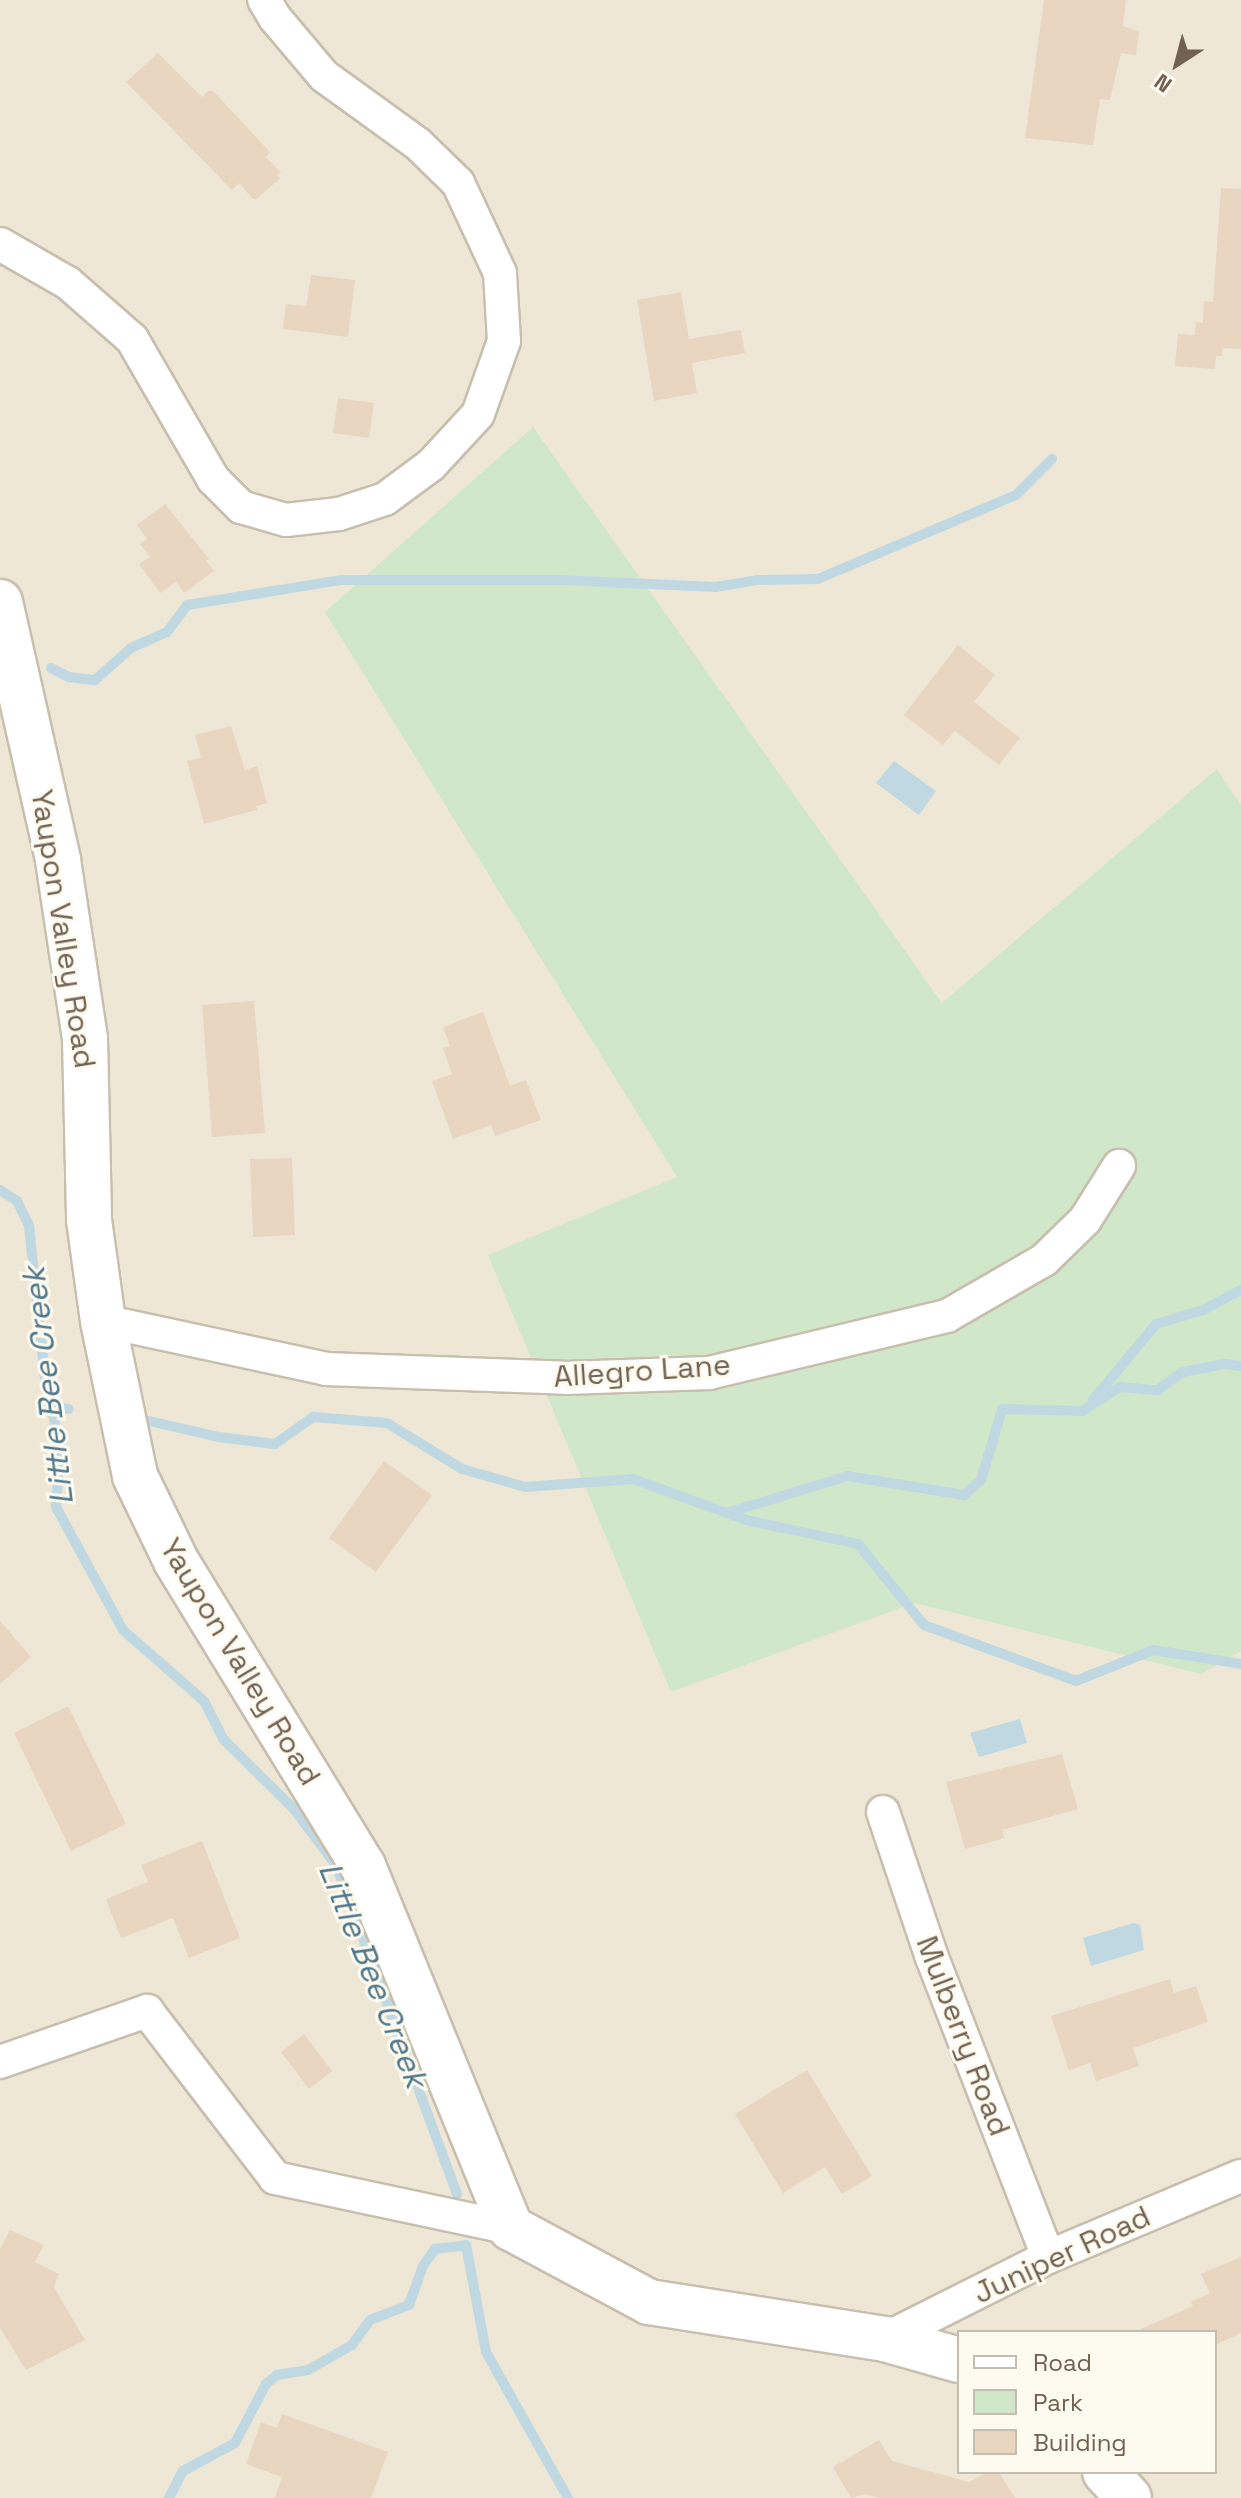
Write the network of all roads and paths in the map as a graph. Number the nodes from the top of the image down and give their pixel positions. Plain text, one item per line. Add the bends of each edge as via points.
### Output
1 (264, 0) edge
2 (0, 244) edge
3 (0, 602) edge
4 (1119, 1166) dead end
5 (103, 1321) junction
6 (883, 1812) dead end
7 (0, 2062) edge
8 (1241, 2176) edge
9 (511, 2228) junction
10 (1048, 2257) junction
11 (885, 2339) junction
12 (957, 2359) edge
13 (1107, 2474) edge
14 (1129, 2498) edge

1 - 2 street via 324,76 418,144 458,183 500,273 504,341 478,414 431,465 385,499 339,514 286,520 241,507 213,479 132,339 68,283
3 - 5 street, Yaupon Valley Road via 58,860 85,1039 89,1220
4 - 5 street, Allegro Lane via 1085,1220 1044,1260 947,1316 709,1373 566,1378 326,1369
5 - 9 street, Yaupon Valley Road via 135,1476 176,1561 363,1866
6 - 10 street, Mulberry Road via 931,1955
7 - 9 street via 147,2011 275,2178
8 - 10 street, Juniper Road
9 - 11 street via 649,2302
10 - 11 street, Juniper Road
11 - 12 street
13 - 14 street

